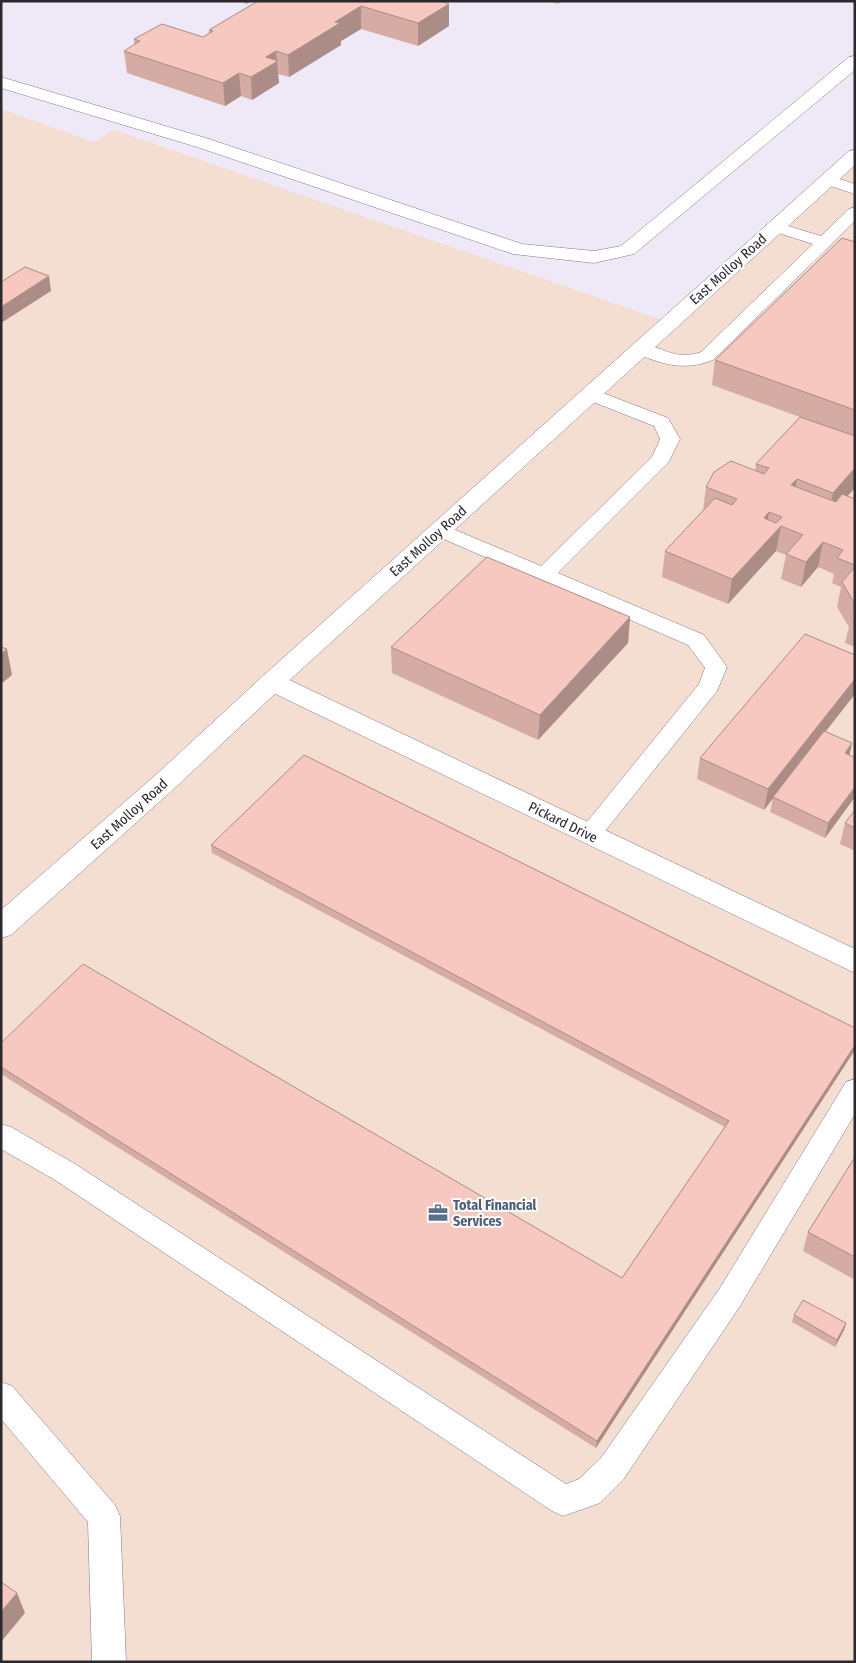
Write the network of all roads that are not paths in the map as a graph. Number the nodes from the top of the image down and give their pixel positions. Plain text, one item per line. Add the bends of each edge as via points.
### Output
1 (855, 61) edge
2 (1, 82) edge
3 (855, 155) edge
4 (827, 180) junction
5 (855, 189) edge
6 (855, 212) edge
7 (775, 227) junction
8 (824, 242) junction
9 (640, 349) junction
10 (590, 394) junction
11 (439, 530) junction
12 (544, 575) junction
13 (272, 682) junction
14 (590, 834) junction
15 (1, 927) edge
16 (855, 962) edge
17 (855, 1090) edge
18 (1, 1135) edge
19 (1, 1396) edge
20 (109, 1662) edge

1 - 2 street via 627,250 594,257 520,250 204,143
3 - 4 street, East Molloy Road
4 - 5 lane
4 - 7 street, East Molloy Road
6 - 8 lane
7 - 8 lane
7 - 9 street, East Molloy Road
8 - 9 lane via 707,356 694,362 678,362
9 - 10 street, East Molloy Road
10 - 11 street, East Molloy Road
10 - 12 lane via 661,422 670,439 661,459
11 - 12 lane
11 - 13 street, East Molloy Road
12 - 14 lane via 696,640 716,667 710,686
13 - 14 street, Pickard Drive
13 - 15 street, East Molloy Road via 161,786
14 - 16 street, Pickard Drive
17 - 18 lane via 730,1297 612,1468 588,1492 563,1500 65,1172
19 - 20 lane via 104,1516

